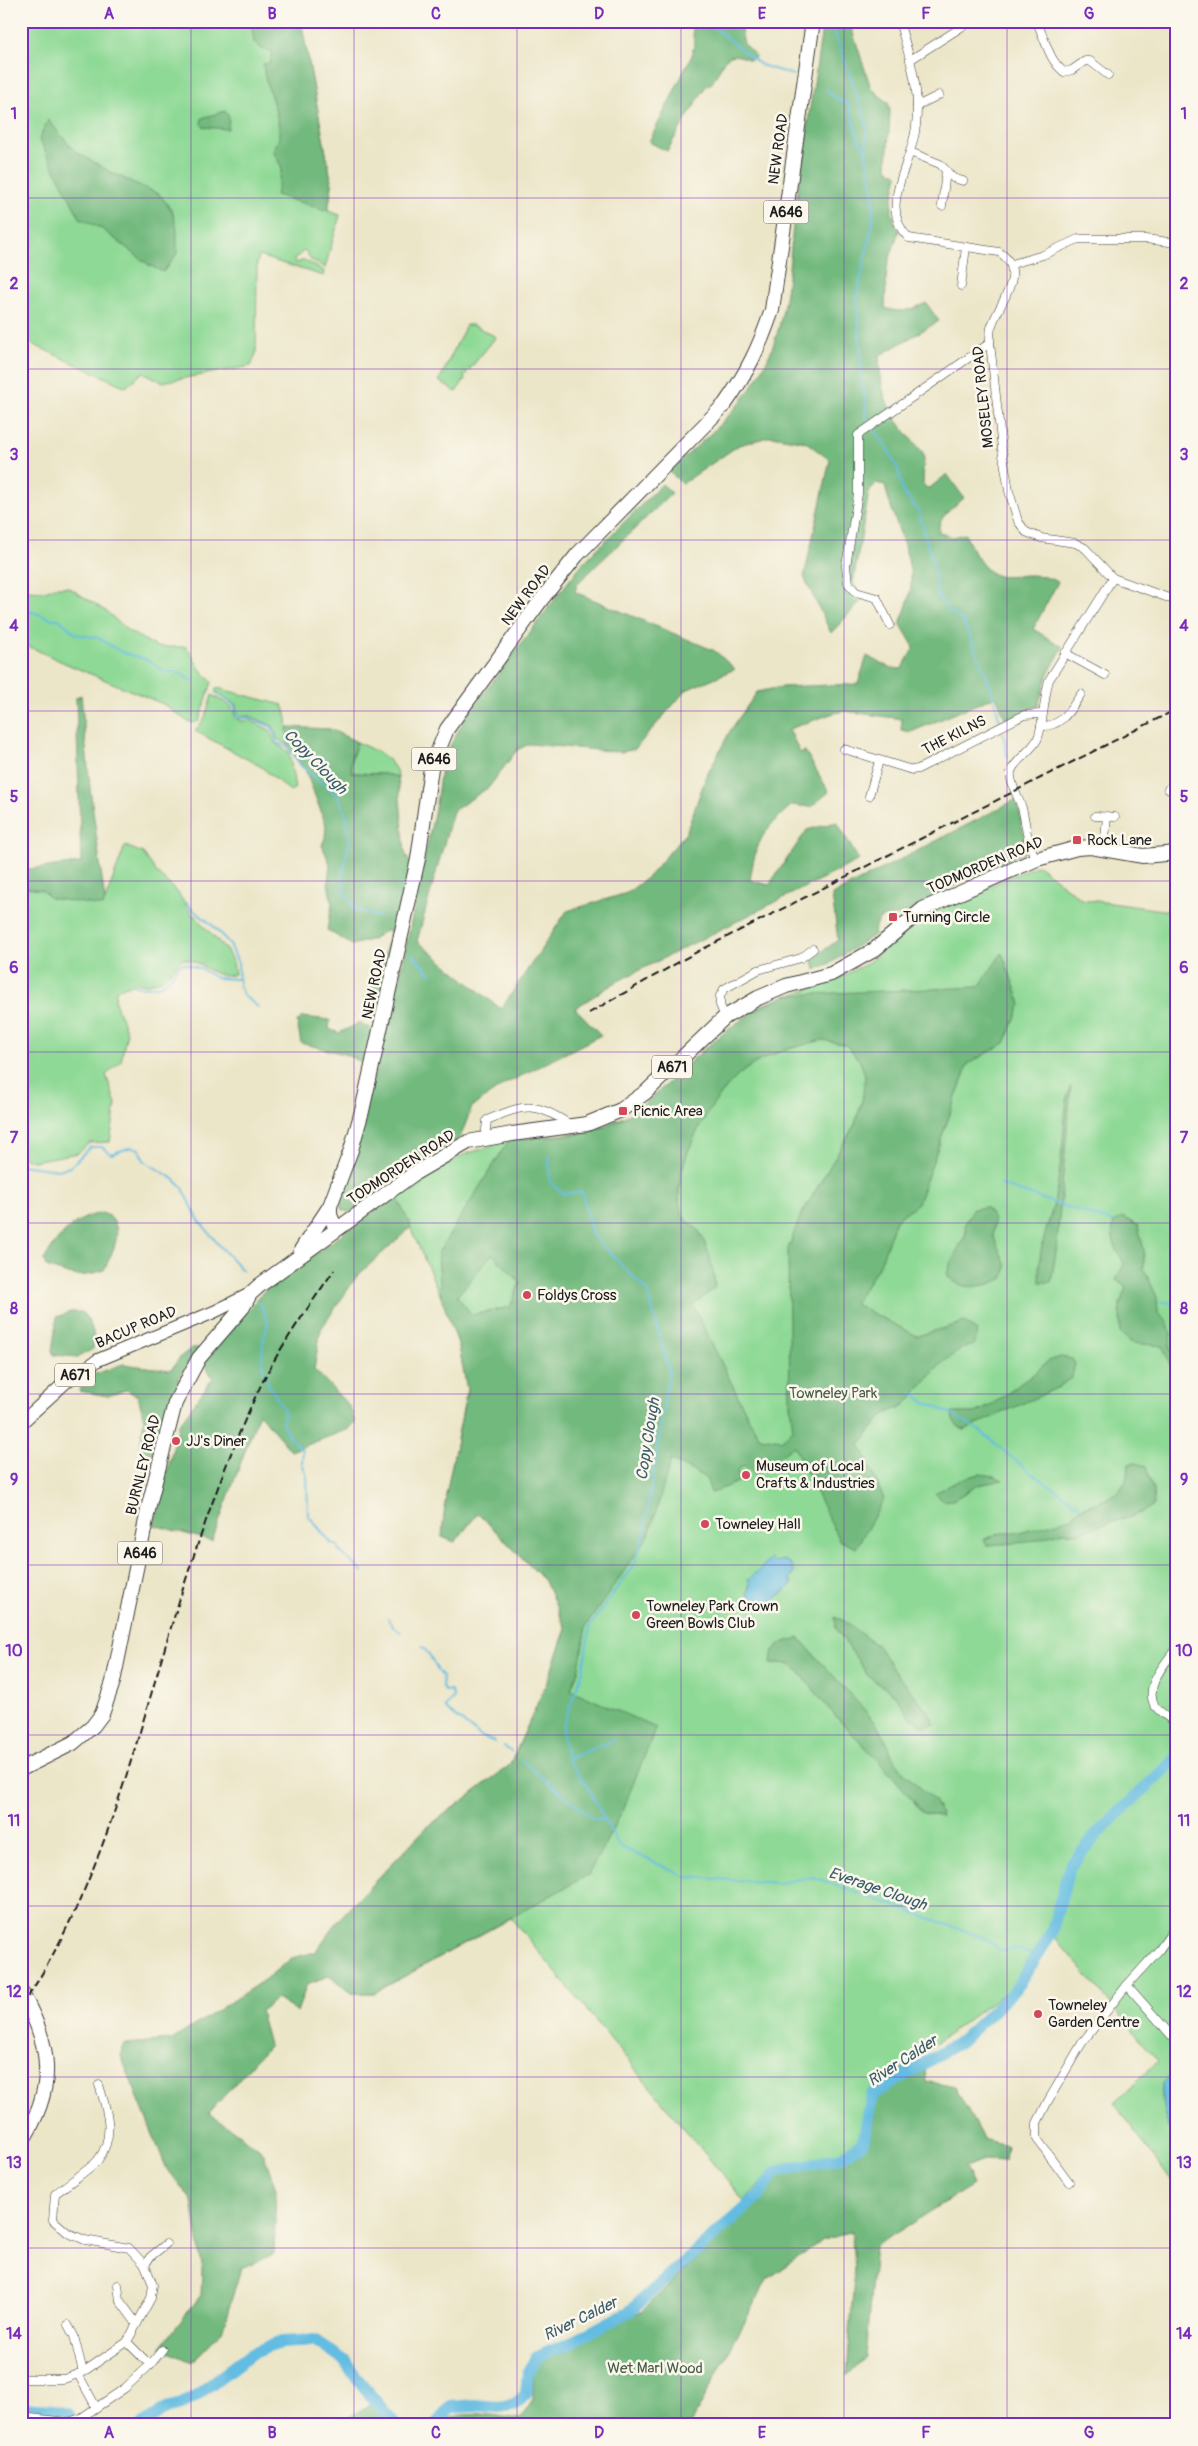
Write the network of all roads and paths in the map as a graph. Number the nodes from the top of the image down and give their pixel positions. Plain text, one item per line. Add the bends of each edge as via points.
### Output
1 (813, 21) edge
2 (900, 21) edge
3 (971, 21) edge
4 (1036, 21) edge
5 (910, 60) junction
6 (1108, 75) dead end
7 (939, 95) dead end
8 (917, 106) junction
9 (910, 152) junction
10 (946, 170) junction
11 (963, 181) dead end
12 (942, 206) dead end
13 (1177, 243) edge
14 (966, 246) junction
15 (1012, 264) junction
16 (961, 286) dead end
17 (990, 343) junction
18 (1113, 578) junction
19 (1177, 601) edge
20 (890, 625) dead end
21 (1065, 653) junction
22 (1105, 675) dead end
23 (1081, 694) dead end
24 (1041, 714) junction
25 (1040, 726) junction
26 (844, 749) dead end
27 (879, 760) junction
28 (1168, 789) dead end
29 (1177, 794) edge
30 (869, 796) dead end
31 (1095, 816) dead end
32 (1104, 849) junction
33 (1177, 852) edge
34 (1037, 859) junction
35 (813, 949) dead end
36 (725, 1017) junction
37 (572, 1126) junction
38 (485, 1139) junction
39 (330, 1206) junction
40 (336, 1229) junction
41 (293, 1260) junction
42 (250, 1294) junction
43 (21, 1423) edge
44 (1177, 1647) edge
45 (1177, 1724) edge
46 (21, 1769) edge
47 (1177, 1925) edge
48 (1127, 1985) junction
49 (21, 1992) edge
50 (1177, 2042) edge
51 (99, 2085) dead end
52 (21, 2143) edge
53 (1068, 2182) dead end
54 (166, 2244) dead end
55 (145, 2265) junction
56 (118, 2285) dead end
57 (137, 2324) junction
58 (68, 2325) dead end
59 (127, 2342) junction
60 (162, 2350) dead end
61 (150, 2365) junction
62 (80, 2373) junction
63 (21, 2379) edge
64 (96, 2407) junction
65 (21, 2416) edge

1 - 39 highway, NEW ROAD / A646 via 772,310 760,347 725,404 577,555 447,729 431,768 418,859 362,1111
2 - 5 street
3 - 5 street
4 - 6 street via 1046,48 1064,72 1085,61
5 - 8 street
7 - 8 street
8 - 9 street
9 - 10 street via 940,164
9 - 14 street via 895,205 900,230 909,238
10 - 11 street via 953,178
10 - 12 street
13 - 15 street via 1145,238 1078,239 1044,256
14 - 15 street via 999,252
14 - 16 street
15 - 17 street, MOSELEY ROAD via 1010,287 991,328
17 - 18 street, MOSELEY ROAD via 1005,466 1018,521 1026,532 1033,535 1085,548
17 - 20 street via 858,435 858,494 846,566 848,584 856,592 877,598
18 - 19 street, MOSELEY ROAD
18 - 21 street
21 - 22 street
21 - 24 street via 1048,680
23 - 25 street via 1061,720 1051,726
24 - 25 street
24 - 27 street, THE KILNS via 1024,715 918,769
25 - 34 street via 1037,740 1012,769 1011,777 1023,809 1030,851
26 - 27 street, THE KILNS
27 - 30 street
28 - 29 street
31 - 32 street via 1111,816
32 - 33 highway, TODMORDEN ROAD / A671 via 1142,856
32 - 34 highway, TODMORDEN ROAD / A671 via 1077,848
34 - 36 highway, TODMORDEN ROAD / A671 via 923,909 874,950 831,974 786,986
35 - 36 street via 801,958 758,970 724,989 720,1005
36 - 37 highway, TODMORDEN ROAD / A671 via 646,1092 621,1110 587,1124
37 - 38 highway, TODMORDEN ROAD / A671
37 - 38 street via 540,1109 522,1106 487,1120
38 - 40 highway, TODMORDEN ROAD / A671 via 468,1142 415,1173
39 - 40 highway via 330,1216
39 - 41 highway, NEW ROAD
40 - 41 highway, TODMORDEN ROAD
41 - 42 highway, BURNLEY ROAD
42 - 43 main road, BACUP ROAD / A671 via 98,1360 67,1381
42 - 46 highway, BURNLEY ROAD / A646 via 243,1307 199,1358 175,1403 149,1505 113,1682 102,1714 73,1743
44 - 45 street via 1151,1687 1150,1696 1156,1708
47 - 48 street
48 - 50 street
48 - 53 street via 1072,2058 1037,2123 1037,2139
49 - 52 highway via 40,2032 46,2077 36,2120
51 - 55 street via 108,2114 108,2140 97,2160 55,2194 53,2220 68,2233 85,2240 129,2248
54 - 55 street
55 - 57 street via 153,2285 151,2298
56 - 57 street via 120,2301
57 - 59 street
58 - 62 street via 74,2336
59 - 61 street
59 - 62 street
60 - 61 street
61 - 64 street via 125,2388
62 - 63 street via 64,2379
62 - 64 street
64 - 65 street via 81,2418 68,2422

